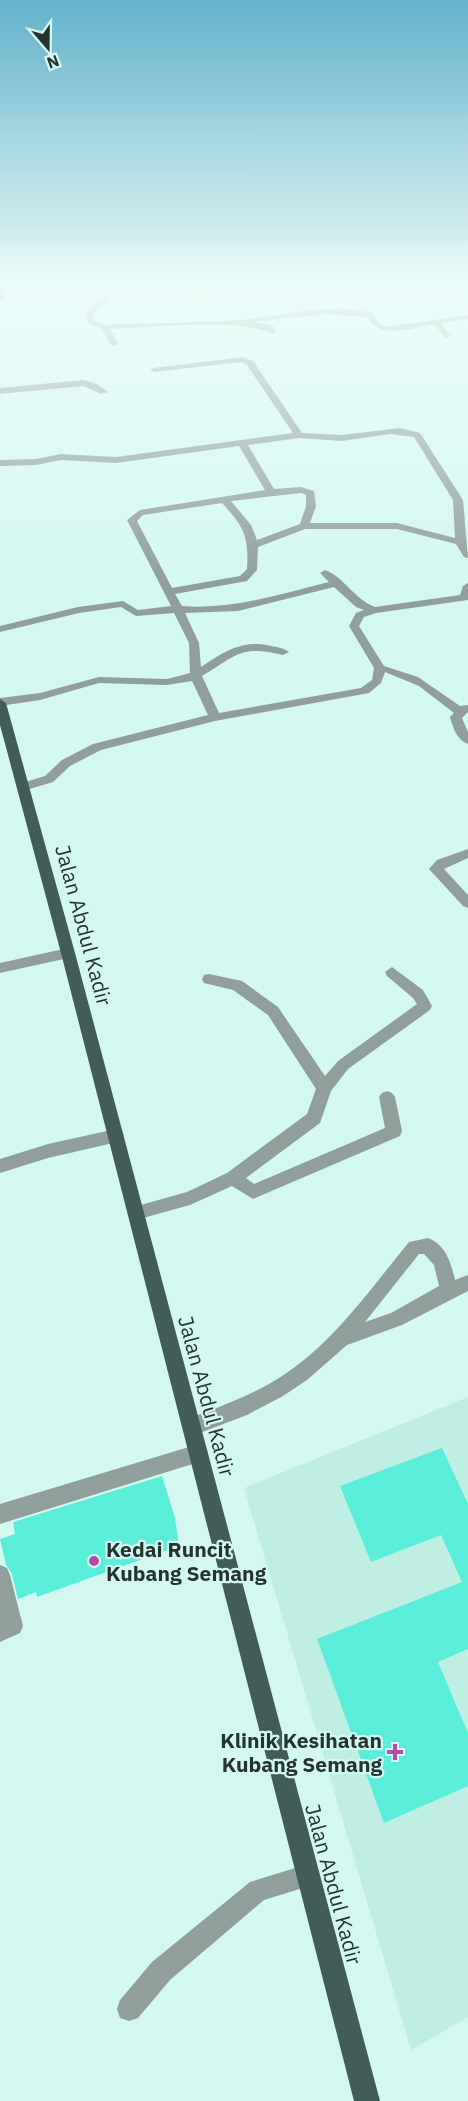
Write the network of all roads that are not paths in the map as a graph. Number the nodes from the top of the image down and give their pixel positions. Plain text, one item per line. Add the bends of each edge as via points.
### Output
1 (52, 386) edge
2 (94, 386) edge
3 (266, 386) edge
4 (0, 391) edge
5 (104, 392) dead end
6 (299, 435) junction
7 (242, 443) junction
8 (0, 463) edge
9 (271, 492) junction
10 (226, 501) junction
11 (304, 526) junction
12 (460, 542) junction
13 (254, 545) junction
14 (468, 555) edge
15 (325, 573) dead end
16 (337, 583) junction
17 (468, 586) edge
18 (168, 592) junction
19 (178, 609) junction
20 (374, 610) junction
21 (0, 629) edge
22 (283, 652) dead end
23 (380, 668) junction
24 (196, 677) junction
25 (0, 702) edge
26 (464, 709) edge
27 (215, 717) junction
28 (468, 740) edge
29 (23, 788) junction
30 (468, 853) edge
31 (468, 903) edge
32 (68, 953) junction
33 (0, 968) edge
34 (392, 972) dead end
35 (209, 979) dead end
36 (324, 1088) junction
37 (387, 1098) dead end
38 (116, 1136) junction
39 (0, 1166) edge
40 (233, 1178) junction
41 (136, 1213) junction
42 (468, 1283) edge
43 (449, 1290) junction
44 (341, 1338) junction
45 (192, 1427) junction
46 (198, 1453) junction
47 (0, 1514) edge
48 (0, 1575) edge
49 (0, 1632) edge
50 (308, 1876) junction
51 (129, 2009) dead end
52 (367, 2101) edge

1 - 4 street
2 - 5 street
3 - 6 street
6 - 7 street
6 - 12 street via 345,438 407,430 417,435 458,500
7 - 8 street via 116,460 61,457
7 - 9 street
9 - 10 street
9 - 11 street via 310,493 311,506
10 - 13 street via 250,528
10 - 18 street via 140,513 132,520
11 - 12 street via 397,526
11 - 13 street
12 - 14 street
13 - 18 street via 252,570 243,579
15 - 16 street
16 - 19 street via 230,609
16 - 20 street via 360,605
17 - 20 street via 465,598
18 - 19 street
19 - 21 street via 136,613 123,604 78,610
19 - 24 street via 194,643
20 - 23 street via 360,615 354,626
22 - 24 street via 256,646 243,648 223,656
23 - 26 street via 404,673
23 - 27 street via 377,681 365,691
24 - 25 street via 151,683 99,680 46,695
24 - 27 street
25 - 29 main road, Jalan Abdul Kadir
26 - 28 street via 456,723
27 - 29 street via 98,747 66,763 49,779
29 - 32 main road, Jalan Abdul Kadir
30 - 31 street via 436,869
32 - 33 street
32 - 38 main road, Jalan Abdul Kadir
34 - 36 street via 418,994 424,1006 343,1065
35 - 36 street via 237,985 273,1011
36 - 40 street via 314,1118
37 - 40 street via 394,1131 252,1192
38 - 39 street
38 - 41 main road, Jalan Abdul Kadir
40 - 41 street via 190,1198
41 - 45 main road, Jalan Abdul Kadir
42 - 43 street
43 - 44 street via 396,1319
43 - 44 street via 442,1261 429,1246 415,1248
44 - 45 street via 277,1390
45 - 46 main road, Jalan Abdul Kadir
46 - 47 street
46 - 50 main road, Jalan Abdul Kadir
48 - 49 street via 13,1626
50 - 51 street via 258,1890 161,1971
50 - 52 main road, Jalan Abdul Kadir

